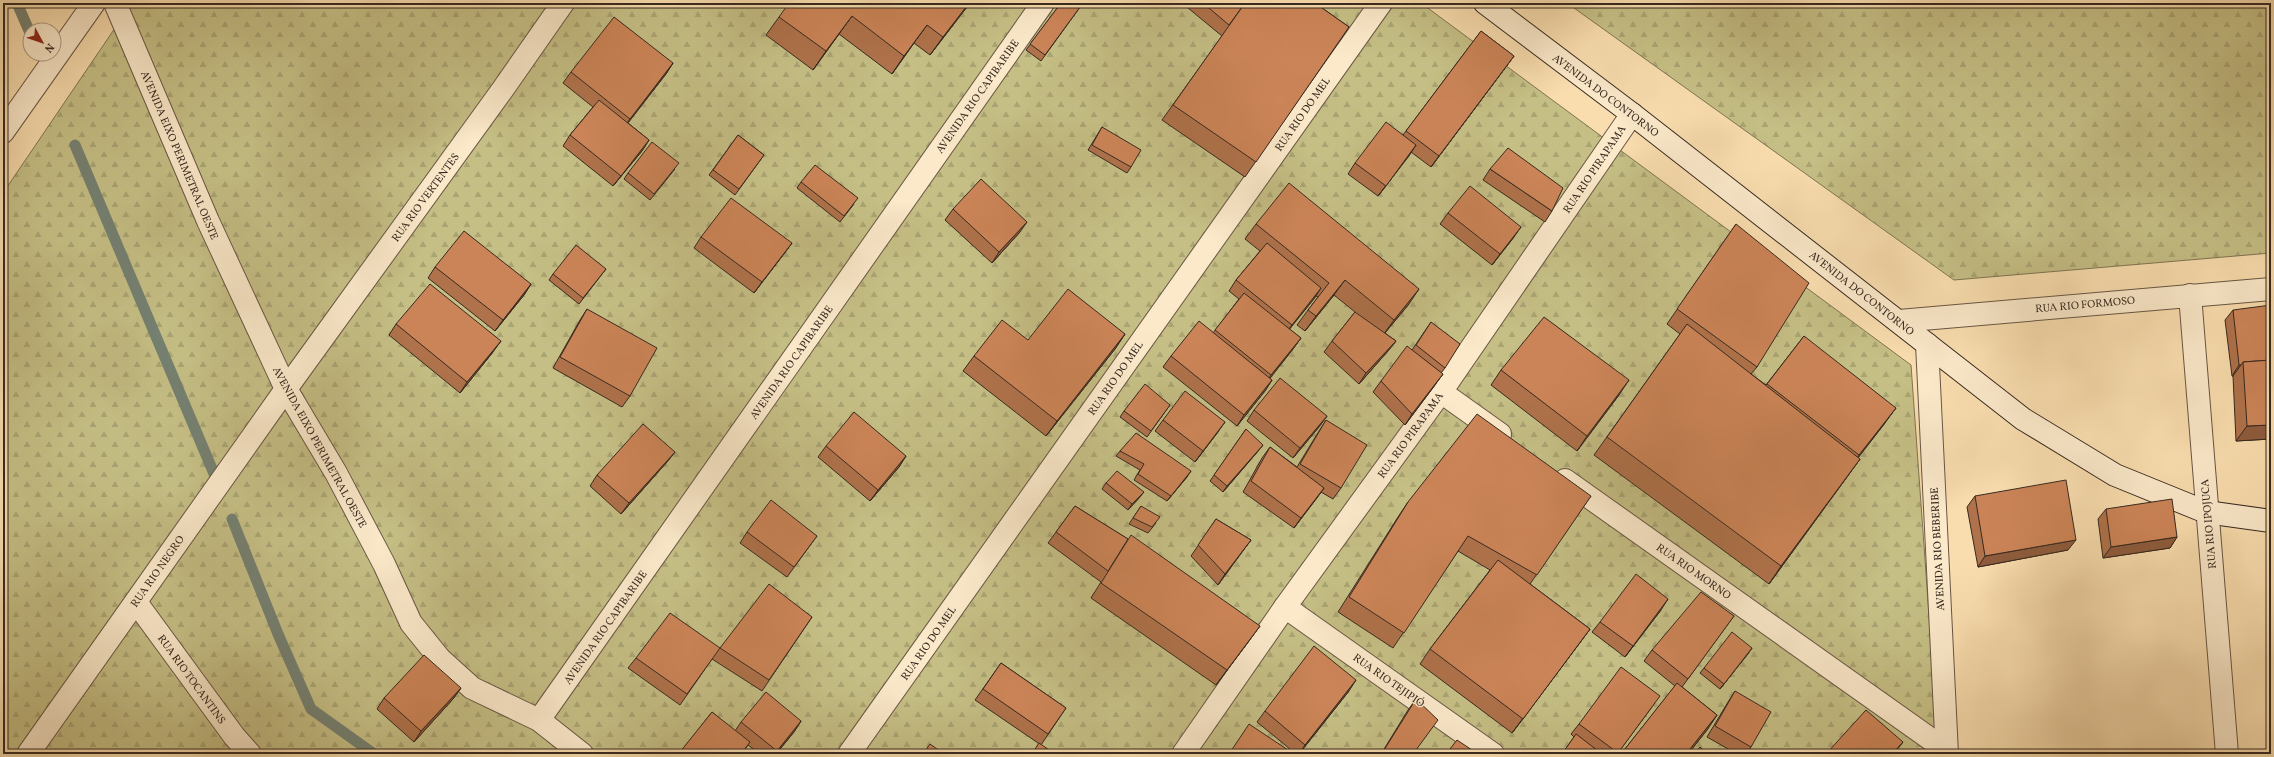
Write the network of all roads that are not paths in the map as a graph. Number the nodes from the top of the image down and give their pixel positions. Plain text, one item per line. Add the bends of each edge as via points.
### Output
1 (94, 3) edge
2 (115, 3) edge
3 (563, 3) edge
4 (1043, 3) edge
5 (1381, 3) edge
6 (1485, 3) edge
7 (1632, 114) junction
8 (3, 132) edge
9 (2271, 289) edge
10 (2190, 295) junction
11 (1899, 321) junction
12 (1927, 344) junction
13 (286, 388) junction
14 (1441, 392) junction
15 (1519, 447) edge
16 (1551, 470) edge
17 (2206, 512) junction
18 (2271, 521) edge
19 (136, 602) junction
20 (1285, 606) junction
21 (539, 720) junction
22 (1946, 752) edge
23 (28, 754) edge
24 (250, 754) edge
25 (582, 754) edge
26 (849, 754) edge
27 (1183, 754) edge
28 (1493, 754) edge
29 (2227, 754) edge

1 - 8 street
2 - 13 street, AVENIDA EIXO PERIMETRAL OESTE via 208,222
3 - 13 street, RUA RIO VERTENTES
4 - 21 street, AVENIDA RIO CAPIBARIBE
5 - 26 street, RUA RIO DO MEL
6 - 7 street, AVENIDA DO CONTORNO
7 - 11 street, AVENIDA DO CONTORNO
7 - 14 street, RUA RIO PIRAPAMA
9 - 10 street, RUA RIO FORMOSO
10 - 11 street, RUA RIO FORMOSO
10 - 17 street, RUA RIO IPOJUCA
11 - 12 street, AVENIDA DO CONTORNO
12 - 17 street, AVENIDA DO CONTORNO via 2024,419 2115,475
12 - 22 street, AVENIDA RIO BEBERIBE
13 - 19 street, RUA RIO NEGRO
13 - 21 street, AVENIDA EIXO PERIMETRAL OESTE via 340,480 384,564 411,623 440,659 472,688
14 - 15 street
14 - 20 street, RUA RIO PIRAPAMA
16 - 22 street, RUA RIO MORNO
17 - 18 street, AVENIDA DO CONTORNO
17 - 29 street, RUA RIO IPOJUCA
19 - 23 street, RUA RIO NEGRO
19 - 24 street, RUA RIO TOCANTINS
20 - 27 street, RUA RIO PIRAPAMA
20 - 28 street, RUA RIO TEJIPIÓ
21 - 25 street, AVENIDA EIXO PERIMETRAL OESTE

